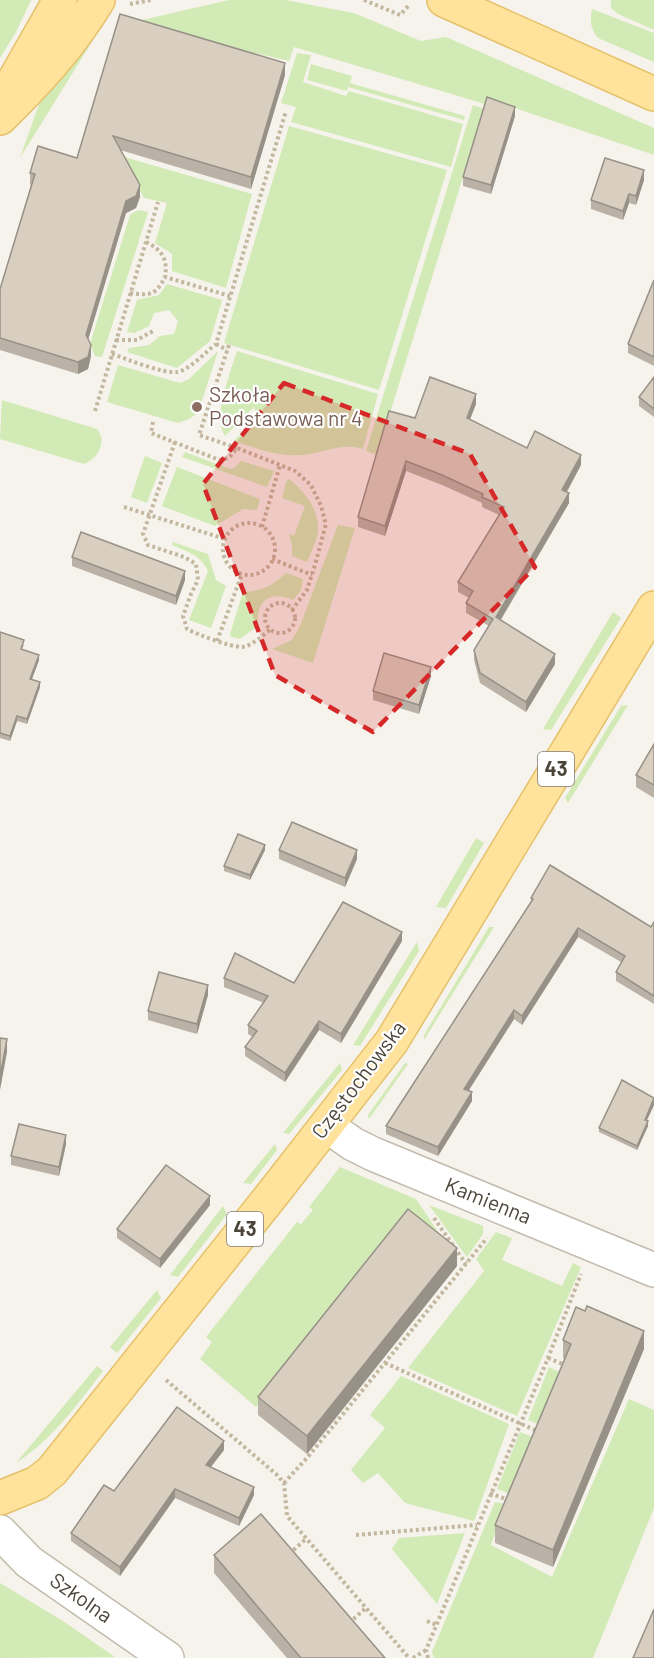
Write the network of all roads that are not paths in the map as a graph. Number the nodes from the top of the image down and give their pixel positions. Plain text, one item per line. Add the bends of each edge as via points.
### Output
1 (60, 0) edge
2 (98, 0) edge
3 (444, 0) edge
4 (654, 94) edge
5 (0, 105) edge
6 (0, 118) edge
7 (654, 609) edge
8 (327, 1126) junction
9 (654, 1270) edge
10 (0, 1498) edge
11 (0, 1532) edge
12 (167, 1658) edge

1 - 5 main road
2 - 6 main road via 50,66
3 - 4 main road
7 - 8 main road, Częstochowska / 43 via 392,1041
8 - 9 street, Kamienna via 373,1154
8 - 10 main road, Częstochowska / 43 via 52,1471 37,1483
11 - 12 street, Szkolna via 29,1562

